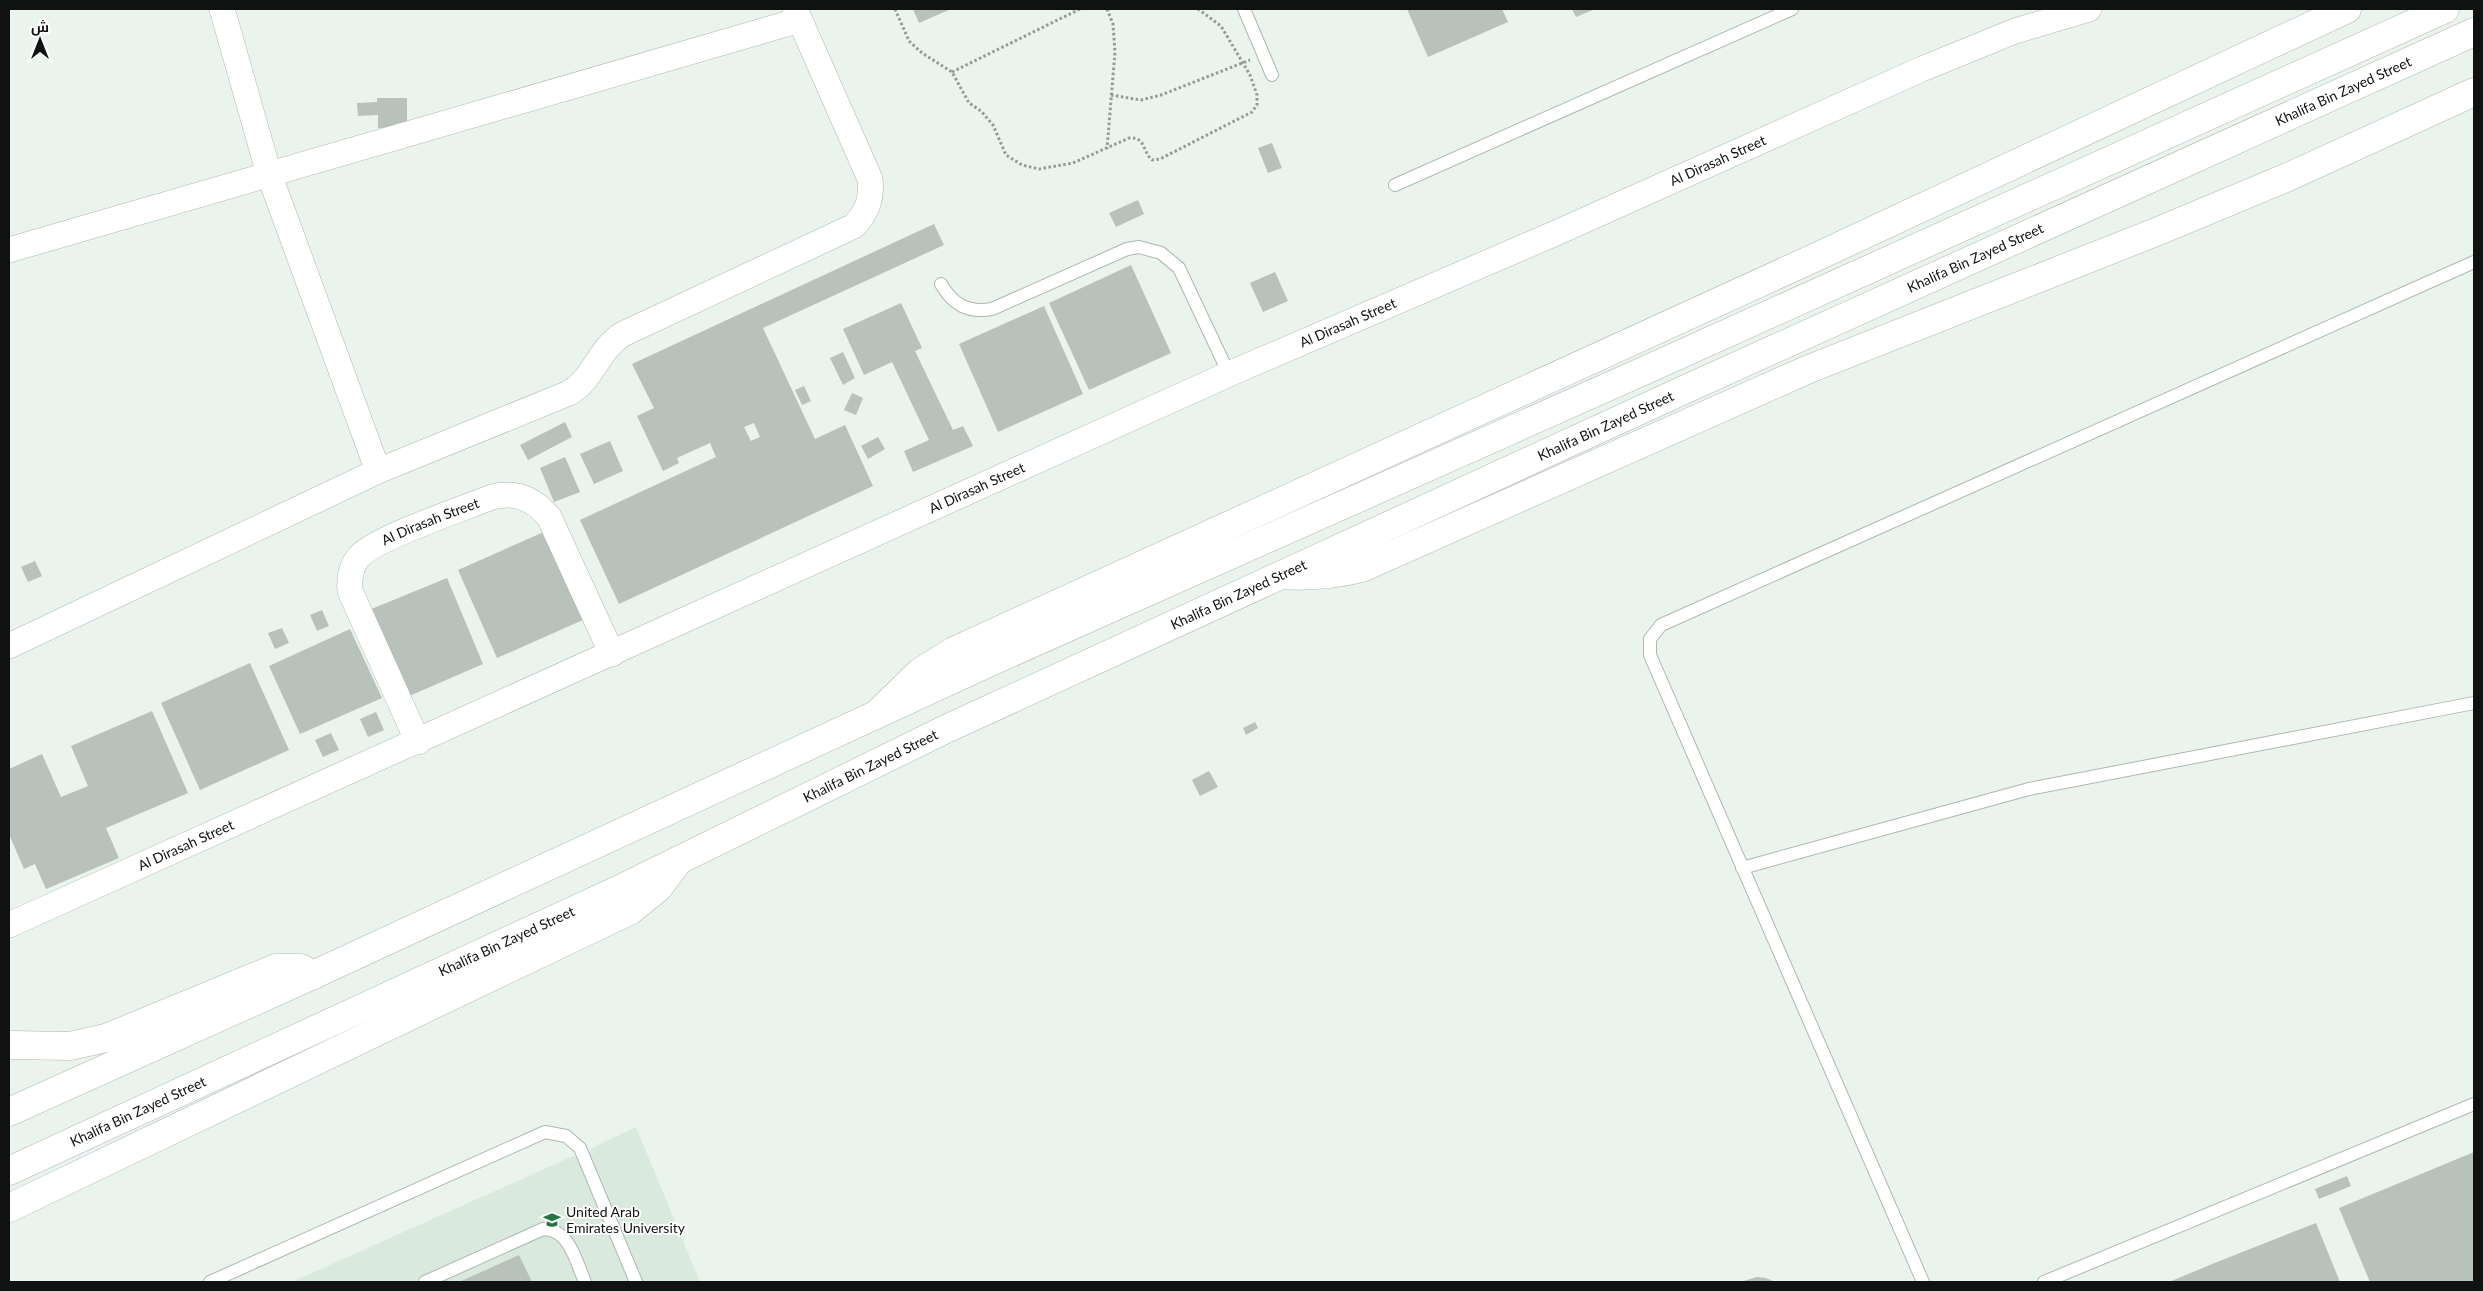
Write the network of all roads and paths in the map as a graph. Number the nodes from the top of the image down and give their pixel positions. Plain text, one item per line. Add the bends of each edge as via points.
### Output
1 (222, 9) edge
2 (895, 9) edge
3 (1080, 9) edge
4 (1107, 9) edge
5 (1198, 9) edge
6 (1244, 9) edge
7 (1792, 9) edge
8 (2089, 9) edge
9 (2347, 9) edge
10 (2445, 9) edge
11 (798, 14) edge
12 (2051, 15) edge
13 (2474, 32) edge
14 (1263, 53) junction
15 (1243, 63) junction
16 (952, 72) junction
17 (1272, 75) dead end
18 (2474, 92) edge
19 (1111, 96) junction
20 (1107, 150) junction
21 (269, 174) junction
22 (1394, 184) dead end
23 (9, 250) edge
24 (2474, 262) edge
25 (941, 284) dead end
26 (1229, 374) junction
27 (378, 471) junction
28 (1281, 575) junction
29 (9, 646) edge
30 (612, 654) junction
31 (2474, 703) edge
32 (878, 713) junction
33 (418, 742) junction
34 (680, 860) junction
35 (1742, 868) junction
36 (9, 925) edge
37 (313, 975) junction
38 (9, 1045) edge
39 (2474, 1104) edge
40 (9, 1112) edge
41 (9, 1171) edge
42 (9, 1208) edge
43 (210, 1282) edge
44 (425, 1282) edge
45 (585, 1282) edge
46 (636, 1282) edge
47 (1923, 1282) edge
48 (2044, 1282) edge

1 - 21 street
2 - 16 path via 909,41
3 - 16 path
4 - 19 path via 1115,52
5 - 15 path via 1221,26
6 - 14 lane
7 - 22 lane
8 - 12 street, Al Dirasah Street
9 - 32 main road via 1796,266 954,651 920,672
10 - 32 main road
11 - 21 street
11 - 27 street via 870,178 872,192 863,216 843,232 623,334 600,354 583,383 569,393
12 - 26 street, Al Dirasah Street
13 - 28 main road, Khalifa Bin Zayed Street
14 - 15 path
14 - 17 lane
15 - 19 path via 1162,96 1141,100
15 - 20 path via 1257,95 1257,105 1252,112 1160,159 1152,160 1137,138 1129,138
16 - 20 path via 969,103 993,125 1006,155 1022,165 1039,169 1073,163
18 - 28 main road via 2288,177 1809,369 1362,568 1308,577
19 - 20 path
21 - 23 street
21 - 27 street
24 - 35 lane via 1661,625 1650,639 1650,655
25 - 26 lane via 956,303 967,309 992,309 1127,249 1150,249 1162,253 1179,268
26 - 30 street, Al Dirasah Street
27 - 29 street
28 - 34 main road, Khalifa Bin Zayed Street via 946,729
30 - 33 street, Al Dirasah Street
30 - 33 street, Al Dirasah Street via 548,517 542,508 524,497 502,494 492,497 377,544 355,563 350,591
31 - 35 lane via 2029,788
32 - 37 main road
33 - 36 street, Al Dirasah Street
34 - 41 main road, Khalifa Bin Zayed Street
34 - 42 main road via 658,888 630,910
35 - 47 lane
37 - 38 main road via 301,968 276,968 106,1038 70,1046
37 - 40 main road
39 - 48 lane
43 - 46 lane via 545,1132 566,1136 580,1148
44 - 45 lane via 543,1228 551,1228 563,1236

